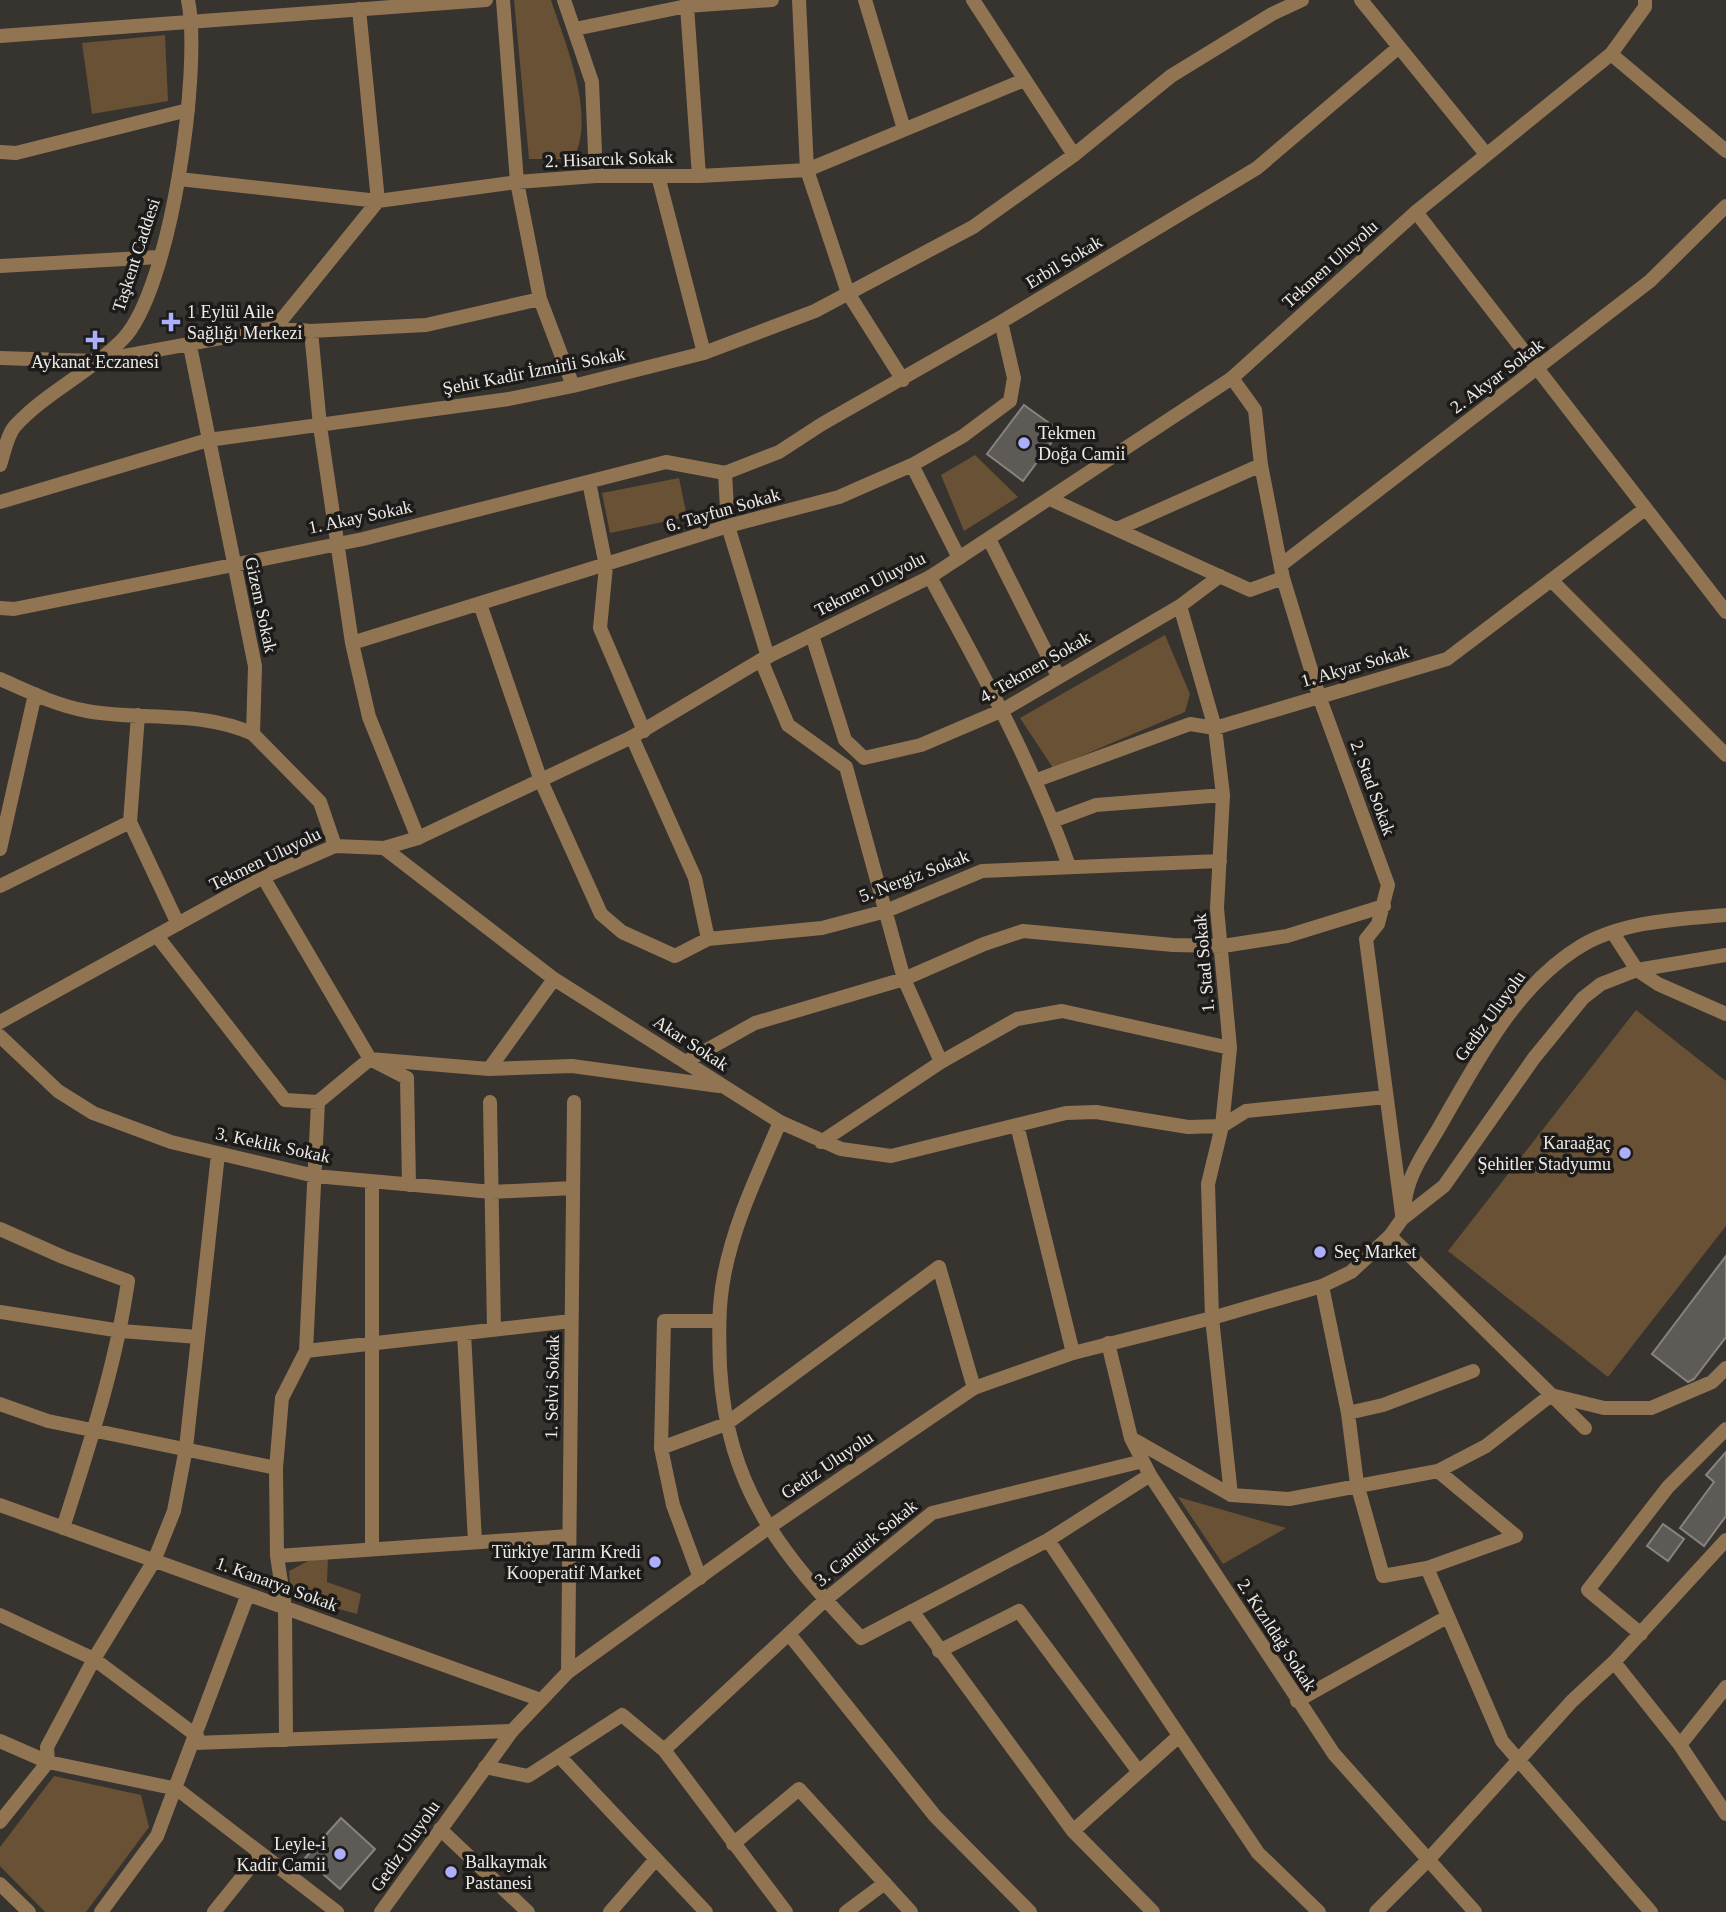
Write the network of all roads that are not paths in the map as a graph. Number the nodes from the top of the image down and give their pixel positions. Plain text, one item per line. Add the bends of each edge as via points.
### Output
1 (188, 0) edge
2 (486, 0) edge
3 (503, 0) edge
4 (564, 0) edge
5 (772, 0) edge
6 (799, 0) edge
7 (865, 0) edge
8 (973, 0) edge
9 (1302, 0) edge
10 (1361, 0) edge
11 (1645, 0) edge
12 (687, 6) junction
13 (359, 9) junction
14 (192, 21) junction
15 (575, 29) junction
16 (0, 36) edge
17 (1399, 47) junction
18 (1611, 54) junction
19 (1024, 80) junction
20 (188, 110) junction
21 (904, 129) junction
22 (1726, 151) edge
23 (0, 152) edge
24 (1486, 154) junction
25 (1074, 155) junction
26 (807, 170) junction
27 (596, 176) junction
28 (658, 176) junction
29 (699, 176) junction
30 (179, 180) junction
31 (517, 182) junction
32 (378, 201) junction
33 (1726, 206) edge
34 (1416, 212) junction
35 (159, 257) junction
36 (0, 266) edge
37 (848, 293) junction
38 (540, 299) junction
39 (1001, 322) junction
40 (275, 328) junction
41 (311, 331) junction
42 (190, 346) junction
43 (704, 353) junction
44 (0, 358) edge
45 (97, 361) junction
46 (1538, 370) junction
47 (1231, 377) junction
48 (903, 380) junction
49 (573, 386) junction
50 (320, 426) junction
51 (208, 440) junction
52 (912, 465) junction
53 (1261, 465) junction
54 (0, 466) edge
55 (725, 473) junction
56 (589, 482) junction
57 (1050, 499) junction
58 (0, 502) edge
59 (1646, 509) junction
60 (729, 526) junction
61 (1117, 529) junction
62 (989, 539) junction
63 (337, 543) junction
64 (958, 558) junction
65 (232, 563) junction
66 (606, 566) junction
67 (1282, 571) junction
68 (1220, 576) junction
69 (930, 577) junction
70 (1551, 580) junction
71 (480, 604) junction
72 (1180, 606) junction
73 (0, 608) edge
74 (1726, 612) edge
75 (812, 635) junction
76 (352, 643) junction
77 (764, 658) junction
78 (1058, 676) junction
79 (0, 679) edge
80 (35, 694) junction
81 (1320, 696) junction
82 (1003, 710) junction
83 (138, 715) junction
84 (1215, 728) junction
85 (253, 734) junction
86 (638, 734) junction
87 (1726, 755) edge
88 (1037, 780) junction
89 (541, 781) junction
90 (1223, 795) junction
91 (1053, 821) junction
92 (130, 822) junction
93 (418, 838) junction
94 (335, 846) junction
95 (0, 849) edge
96 (384, 849) junction
97 (1220, 861) junction
98 (1069, 866) junction
99 (264, 877) junction
100 (0, 886) edge
101 (1384, 906) junction
102 (886, 911) junction
103 (1726, 915) edge
104 (178, 924) junction
105 (1613, 933) junction
106 (156, 936) junction
107 (708, 939) junction
108 (1223, 946) junction
109 (1726, 955) edge
110 (1637, 970) junction
111 (554, 979) junction
112 (904, 979) junction
113 (1726, 1014) edge
114 (0, 1022) edge
115 (0, 1036) edge
116 (1230, 1048) junction
117 (370, 1059) junction
118 (685, 1062) junction
119 (941, 1062) junction
120 (489, 1069) junction
121 (724, 1087) junction
122 (1386, 1097) junction
123 (318, 1102) junction
124 (490, 1102) dead end
125 (574, 1102) dead end
126 (780, 1122) junction
127 (1017, 1125) junction
128 (1222, 1126) junction
129 (821, 1142) junction
130 (218, 1154) junction
131 (315, 1176) junction
132 (372, 1182) junction
133 (410, 1185) junction
134 (573, 1188) junction
135 (492, 1192) junction
136 (1402, 1219) junction
137 (0, 1229) edge
138 (1390, 1236) junction
139 (1322, 1286) junction
140 (0, 1312) edge
141 (1212, 1318) junction
142 (571, 1321) junction
143 (719, 1321) junction
144 (494, 1330) junction
145 (121, 1331) junction
146 (464, 1333) junction
147 (198, 1337) junction
148 (1108, 1343) junction
149 (372, 1344) junction
150 (306, 1351) junction
151 (1073, 1353) junction
152 (1726, 1368) edge
153 (1473, 1371) dead end
154 (974, 1388) junction
155 (1551, 1395) junction
156 (0, 1404) edge
157 (1348, 1413) junction
158 (726, 1424) junction
159 (1584, 1428) dead end
160 (1726, 1429) edge
161 (94, 1431) junction
162 (1132, 1438) junction
163 (186, 1448) junction
164 (661, 1448) junction
165 (276, 1468) junction
166 (1147, 1468) junction
167 (1438, 1471) junction
168 (1357, 1484) junction
169 (1231, 1495) junction
170 (0, 1505) edge
171 (63, 1528) junction
172 (768, 1528) junction
173 (569, 1536) junction
174 (1048, 1540) junction
175 (1726, 1540) edge
176 (475, 1542) junction
177 (372, 1549) junction
178 (276, 1556) junction
179 (154, 1561) junction
180 (1427, 1569) junction
181 (700, 1578) junction
182 (248, 1594) junction
183 (825, 1600) junction
184 (285, 1608) junction
185 (912, 1611) junction
186 (0, 1615) edge
187 (1447, 1617) junction
188 (789, 1634) junction
189 (1641, 1634) junction
190 (939, 1651) junction
191 (94, 1659) junction
192 (1614, 1662) junction
193 (568, 1672) junction
194 (1726, 1688) edge
195 (541, 1700) junction
196 (1297, 1701) junction
197 (512, 1731) junction
198 (1179, 1736) junction
199 (195, 1740) junction
200 (286, 1740) junction
201 (0, 1741) edge
202 (1680, 1745) junction
203 (664, 1749) junction
204 (559, 1756) junction
205 (48, 1762) junction
206 (1519, 1762) junction
207 (485, 1766) junction
208 (1139, 1772) junction
209 (177, 1790) junction
210 (1726, 1814) edge
211 (0, 1822) edge
212 (440, 1829) junction
213 (1073, 1831) junction
214 (733, 1844) junction
215 (260, 1855) junction
216 (656, 1859) junction
217 (1429, 1860) junction
218 (885, 1883) junction
219 (0, 1884) edge
220 (29, 1912) edge
221 (101, 1912) edge
222 (214, 1912) edge
223 (337, 1912) edge
224 (381, 1912) edge
225 (528, 1912) edge
226 (610, 1912) edge
227 (706, 1912) edge
228 (786, 1912) edge
229 (846, 1912) edge
230 (911, 1912) edge
231 (1030, 1912) edge
232 (1153, 1912) edge
233 (1319, 1912) edge
234 (1376, 1912) edge
235 (1475, 1912) edge
236 (1651, 1912) edge

1 - 14 street, Taşkent Caddesi
2 - 13 street
3 - 31 street
4 - 15 street
5 - 12 street
6 - 26 street
7 - 21 street
8 - 19 street
9 - 25 street, Şehit Kadir İzmirli Sokak via 1171,76
10 - 17 street
11 - 18 street, Tekmen Uluyolu via 1645,7
12 - 15 street
12 - 29 street
13 - 14 street
13 - 32 street
14 - 16 street
14 - 20 street, Taşkent Caddesi
15 - 27 street via 592,82
17 - 24 street
17 - 39 street, Erbil Sokak via 1258,169
18 - 22 street
18 - 24 street, Tekmen Uluyolu
19 - 21 street, 2. Hisarcık Sokak
19 - 25 street
20 - 23 street via 16,153
20 - 30 street, Taşkent Caddesi
21 - 26 street, 2. Hisarcık Sokak
24 - 34 street, Tekmen Uluyolu
25 - 37 street, Şehit Kadir İzmirli Sokak via 973,227
26 - 29 street, 2. Hisarcık Sokak
26 - 37 street
27 - 28 street, 2. Hisarcık Sokak
27 - 31 street, 2. Hisarcık Sokak
28 - 29 street, 2. Hisarcık Sokak
28 - 43 street
30 - 32 street, 2. Hisarcık Sokak
30 - 35 street, Taşkent Caddesi
31 - 32 street, 2. Hisarcık Sokak
31 - 38 street
32 - 40 street
33 - 46 street, 2. Akyar Sokak via 1650,281
34 - 46 street
34 - 47 street, Tekmen Uluyolu
35 - 36 street
35 - 45 street, Taşkent Caddesi via 138,318 123,339
37 - 43 street, Şehit Kadir İzmirli Sokak via 815,311
37 - 48 street
38 - 41 street via 426,325
38 - 49 street
39 - 48 street, Erbil Sokak
39 - 52 street, 6. Tayfun Sokak via 1014,378 1010,401 963,436
40 - 41 street
40 - 42 street
41 - 50 street
42 - 45 street
42 - 51 street, Gizem Sokak
43 - 49 street, Şehit Kadir İzmirli Sokak
44 - 45 street
45 - 54 street, Taşkent Caddesi via 13,428
46 - 59 street
46 - 67 street, 2. Akyar Sokak
47 - 53 street, 2. Stad Sokak via 1255,410
47 - 57 street, Tekmen Uluyolu
48 - 55 street, Erbil Sokak via 779,452
49 - 50 street, Şehit Kadir İzmirli Sokak
50 - 51 street, Şehit Kadir İzmirli Sokak
50 - 63 street
51 - 58 street, Şehit Kadir İzmirli Sokak
51 - 65 street, Gizem Sokak
52 - 60 street, 6. Tayfun Sokak via 839,498
52 - 64 street
53 - 61 street
53 - 67 street, 2. Stad Sokak
55 - 56 street, 1. Akay Sokak via 666,462
55 - 60 street
56 - 63 street, 1. Akay Sokak
56 - 66 street
57 - 61 street, 2. Akyar Sokak
57 - 62 street, Tekmen Uluyolu
59 - 70 street, 1. Akyar Sokak
59 - 74 street
60 - 66 street, 6. Tayfun Sokak
60 - 77 street
61 - 68 street, 2. Akyar Sokak
62 - 64 street, Tekmen Uluyolu
62 - 78 street
63 - 65 street, 1. Akay Sokak
63 - 76 street
64 - 69 street, Tekmen Uluyolu
65 - 73 street, 1. Akay Sokak via 14,609
65 - 85 street, Gizem Sokak via 255,666
66 - 71 street, 6. Tayfun Sokak
66 - 86 street via 600,628
67 - 68 street, 2. Akyar Sokak via 1250,590
67 - 81 street, 2. Stad Sokak
68 - 72 street, 4. Tekmen Sokak
69 - 75 street, Tekmen Uluyolu
69 - 82 street
70 - 81 street, 1. Akyar Sokak via 1447,659
70 - 87 street
71 - 76 street, 6. Tayfun Sokak
71 - 89 street
72 - 78 street, 4. Tekmen Sokak
72 - 84 street, 1. Stad Sokak
75 - 77 street, Tekmen Uluyolu
75 - 82 street, 4. Tekmen Sokak via 845,740 864,758 921,745
76 - 93 street via 369,717
77 - 86 street, Tekmen Uluyolu
77 - 102 street via 788,725 846,767
78 - 82 street, 4. Tekmen Sokak
79 - 80 street
80 - 83 street via 85,711
80 - 95 street
81 - 84 street, 1. Akyar Sokak
81 - 101 street, 2. Stad Sokak via 1388,885
82 - 88 street
83 - 85 street via 203,720
83 - 92 street
84 - 88 street, 1. Akyar Sokak via 1190,724
84 - 90 street, 1. Stad Sokak
85 - 94 street via 320,802
86 - 89 street, Tekmen Uluyolu
86 - 107 street via 695,878
88 - 91 street
89 - 93 street, Tekmen Uluyolu
89 - 107 street via 601,914 622,932 675,956
90 - 91 street via 1096,805
90 - 97 street, 1. Stad Sokak
91 - 98 street
92 - 100 street
92 - 104 street
93 - 96 street, Tekmen Uluyolu
94 - 96 street, Tekmen Uluyolu
94 - 99 street, Tekmen Uluyolu
96 - 111 street, Akar Sokak
97 - 98 street, 5. Nergiz Sokak
97 - 108 street, 1. Stad Sokak via 1217,908
98 - 102 street, 5. Nergiz Sokak via 982,871
99 - 104 street, Tekmen Uluyolu
99 - 117 street
101 - 108 street via 1287,936
101 - 122 street, 2. Stad Sokak via 1366,939
102 - 107 street, 5. Nergiz Sokak via 822,928
102 - 112 street
103 - 105 street, Gediz Uluyolu via 1672,919
104 - 106 street, Tekmen Uluyolu
105 - 110 street
105 - 136 street, Gediz Uluyolu via 1581,946 1535,982 1498,1030 1419,1162 1408,1186
106 - 114 street, Tekmen Uluyolu
106 - 123 street via 285,1100
108 - 112 street via 1023,931
108 - 116 street, 1. Stad Sokak
109 - 110 street, Gediz Uluyolu
110 - 113 street
110 - 136 street, Gediz Uluyolu via 1601,984 1583,998 1534,1058 1444,1186
111 - 118 street, Akar Sokak
111 - 120 street
112 - 118 street via 755,1023
112 - 119 street
115 - 130 street, 3. Keklik Sokak via 58,1091 93,1113
116 - 119 street via 1062,1011 1017,1019
116 - 128 street, 1. Stad Sokak
117 - 120 street
117 - 123 street
117 - 133 street via 407,1078
118 - 121 street, Akar Sokak
119 - 129 street
120 - 121 street via 572,1066
121 - 126 street, Akar Sokak
122 - 128 street via 1246,1111
122 - 136 street, 2. Stad Sokak
123 - 131 street
124 - 135 street
125 - 134 street, 1. Selvi Sokak
126 - 129 street, Akar Sokak
126 - 143 street via 738,1221 723,1277
127 - 128 street, Akar Sokak via 1066,1113 1096,1112 1188,1126
127 - 129 street, Akar Sokak via 891,1156
127 - 151 street
128 - 141 street, 1. Stad Sokak via 1208,1184
130 - 131 street, 3. Keklik Sokak
130 - 147 street
131 - 132 street, 3. Keklik Sokak
131 - 150 street
132 - 133 street, 3. Keklik Sokak
132 - 149 street
133 - 135 street, 3. Keklik Sokak
134 - 135 street, 3. Keklik Sokak
134 - 142 street, 1. Selvi Sokak
135 - 144 street
136 - 138 street, Gediz Uluyolu
137 - 145 street via 128,1280
138 - 139 street, Gediz Uluyolu via 1352,1272
138 - 155 street
139 - 141 street, Gediz Uluyolu
139 - 157 street
140 - 145 street
141 - 148 street, Gediz Uluyolu
141 - 169 street, 1. Stad Sokak
142 - 144 street
142 - 173 street, 1. Selvi Sokak
143 - 158 street
143 - 164 street via 664,1321
144 - 146 street
145 - 147 street
145 - 161 street
146 - 149 street
146 - 176 street
147 - 163 street
148 - 151 street, Gediz Uluyolu
148 - 162 street, 2. Kızıldağ Sokak
149 - 150 street
149 - 177 street
150 - 165 street via 282,1398
151 - 154 street, Gediz Uluyolu
152 - 155 street via 1712,1382 1651,1408 1604,1408
153 - 157 street via 1383,1405
154 - 158 street via 939,1266
154 - 172 street, Gediz Uluyolu
155 - 159 street
155 - 167 street via 1486,1446
156 - 161 street
157 - 168 street
158 - 164 street
158 - 172 street via 736,1463
160 - 189 street via 1668,1487 1588,1590
161 - 163 street
161 - 171 street
162 - 166 street, 2. Kızıldağ Sokak
162 - 169 street
163 - 165 street
163 - 179 street via 174,1511
164 - 181 street via 673,1505
165 - 178 street
166 - 174 street
166 - 183 street, 3. Cantürk Sokak via 932,1513
166 - 196 street, 2. Kızıldağ Sokak
167 - 168 street
167 - 180 street via 1517,1536
168 - 169 street via 1289,1499
168 - 180 street via 1383,1576
170 - 171 street, 1. Kanarya Sokak
171 - 179 street, 1. Kanarya Sokak
172 - 181 street, Gediz Uluyolu
172 - 183 street
173 - 176 street
173 - 193 street, 1. Selvi Sokak
174 - 185 street
174 - 198 street
175 - 189 street
176 - 177 street
177 - 178 street
178 - 184 street
179 - 182 street, 1. Kanarya Sokak
179 - 191 street
180 - 187 street
181 - 193 street, Gediz Uluyolu
182 - 184 street, 1. Kanarya Sokak
182 - 199 street
183 - 185 street via 861,1638
183 - 188 street, 3. Cantürk Sokak
184 - 195 street, 1. Kanarya Sokak
184 - 200 street
185 - 190 street
186 - 191 street
187 - 196 street
187 - 206 street via 1502,1741
188 - 203 street, 3. Cantürk Sokak
188 - 231 street via 935,1816
189 - 192 street
190 - 208 street via 1019,1611
190 - 213 street
191 - 199 street
191 - 205 street via 47,1747
192 - 202 street
192 - 206 street via 1572,1701
193 - 195 street, Gediz Uluyolu
194 - 202 street
195 - 197 street, Gediz Uluyolu
196 - 217 street, 2. Kızıldağ Sokak via 1334,1754
197 - 200 street
197 - 207 street, Gediz Uluyolu
198 - 208 street
198 - 233 street via 1258,1853
199 - 200 street
199 - 209 street
201 - 205 street
202 - 210 street
203 - 204 street via 622,1715
203 - 214 street
204 - 207 street via 528,1776
204 - 216 street
205 - 209 street
205 - 211 street
206 - 217 street
206 - 236 street
207 - 212 street, Gediz Uluyolu
208 - 213 street
209 - 215 street
209 - 221 street via 158,1836
212 - 224 street, Gediz Uluyolu
212 - 225 street
213 - 232 street
214 - 218 street via 799,1789
214 - 228 street
215 - 222 street
215 - 223 street
216 - 226 street
216 - 227 street
217 - 234 street
217 - 235 street, 2. Kızıldağ Sokak
218 - 229 street
218 - 230 street
219 - 220 street

